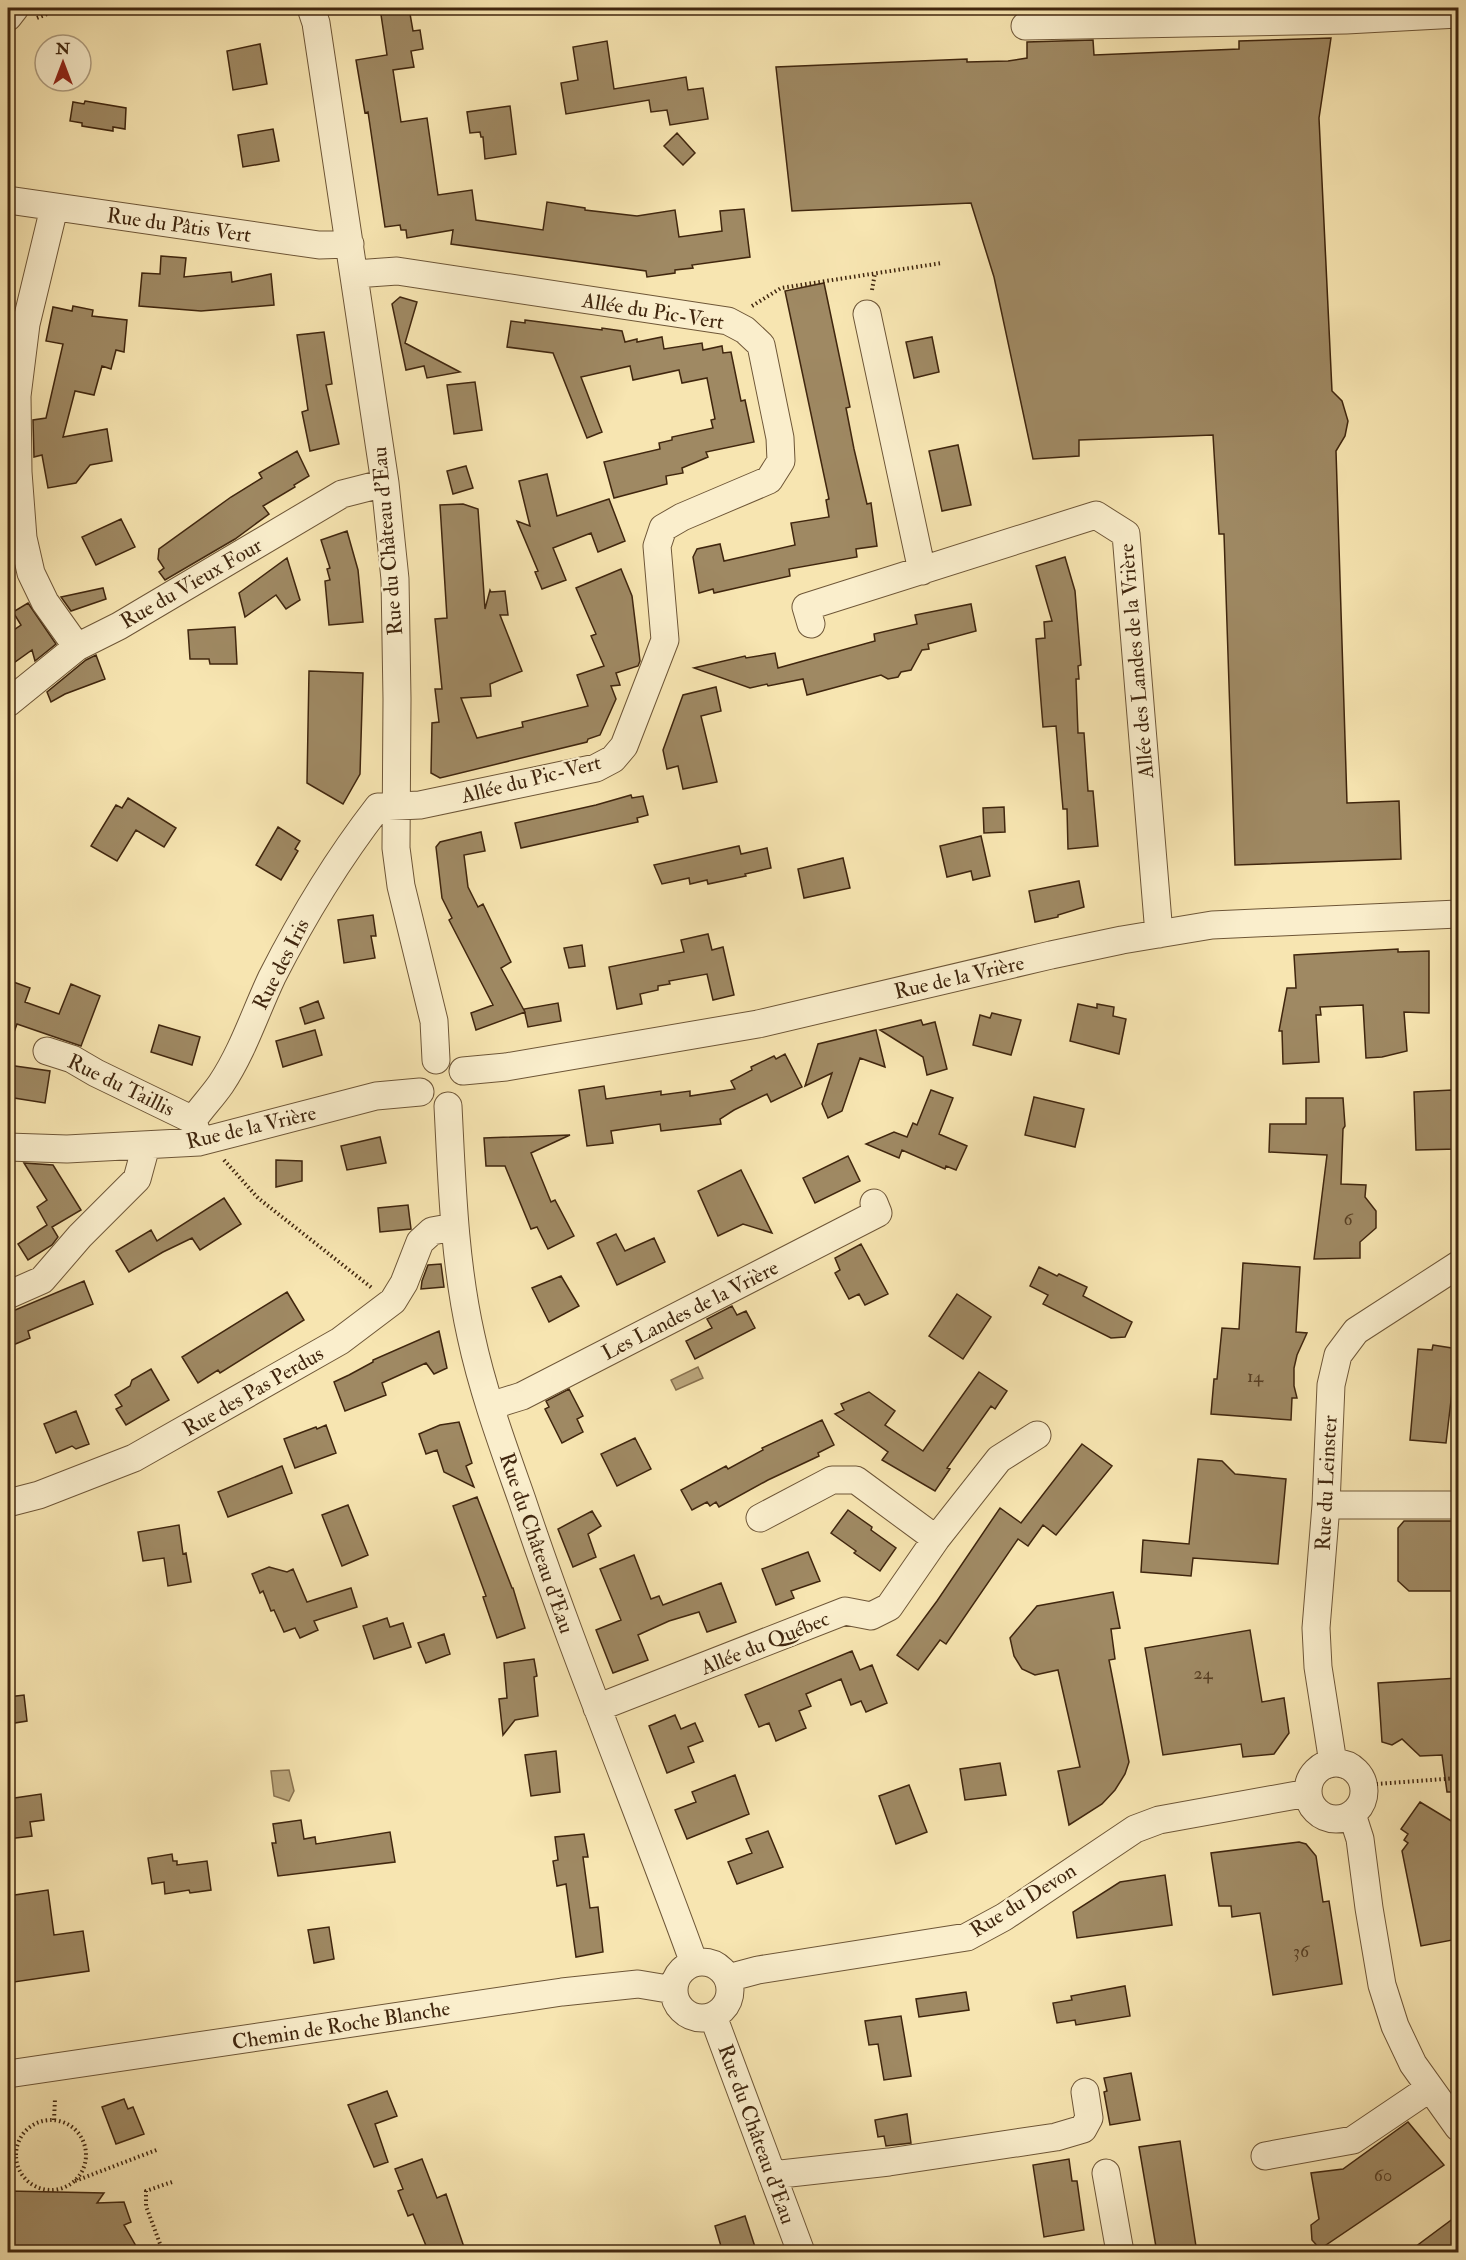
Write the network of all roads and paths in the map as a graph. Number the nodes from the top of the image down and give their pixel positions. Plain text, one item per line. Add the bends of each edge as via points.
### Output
1 (15, 8) edge
2 (316, 13) edge
3 (1458, 14) edge
4 (8, 17) edge
5 (1025, 26) dead end
6 (8, 200) edge
7 (54, 208) junction
8 (350, 244) junction
9 (942, 263) dead end
10 (355, 274) junction
11 (867, 314) dead end
12 (728, 321) junction
13 (386, 483) junction
14 (18, 565) edge
15 (922, 571) junction
16 (811, 624) dead end
17 (77, 647) junction
18 (8, 703) edge
19 (395, 806) junction
20 (1458, 912) edge
21 (1159, 934) junction
22 (47, 1051) dead end
23 (436, 1060) junction
24 (463, 1071) junction
25 (420, 1092) junction
26 (448, 1106) junction
27 (203, 1134) junction
28 (146, 1146) junction
29 (8, 1147) edge
30 (874, 1203) dead end
31 (454, 1227) junction
32 (1458, 1265) edge
33 (8, 1295) edge
34 (393, 1301) junction
35 (490, 1406) junction
36 (1037, 1435) dead end
37 (8, 1503) edge
38 (1326, 1505) junction
39 (1458, 1505) edge
40 (760, 1518) dead end
41 (936, 1539) junction
42 (597, 1708) junction
43 (1333, 1763) junction
44 (1458, 1778) edge
45 (1363, 1785) junction
46 (1308, 1793) junction
47 (1352, 1814) junction
48 (694, 1963) junction
49 (728, 1978) junction
50 (674, 1990) junction
51 (713, 2016) junction
52 (8, 2074) edge
53 (1430, 2088) junction
54 (1085, 2092) dead end
55 (55, 2099) dead end
56 (54, 2120) junction
57 (1458, 2127) edge
58 (159, 2149) dead end
59 (1265, 2156) dead end
60 (1106, 2174) dead end
61 (772, 2175) junction
62 (75, 2181) junction
63 (172, 2182) dead end
64 (163, 2253) edge
65 (801, 2253) edge
66 (1120, 2253) edge

1 - 4 street
2 - 8 street, Rue du Château d'Eau
3 - 5 street
6 - 7 street, Rue du Pâtis Vert
7 - 8 street, Rue du Pâtis Vert via 319,245
7 - 14 street via 26,324 17,396 23,538
8 - 10 street, Rue du Château d'Eau
9 - 12 path via 781,288
10 - 12 street, Allée du Pic-Vert via 397,271
10 - 13 street, Rue du Château d'Eau
11 - 15 street
12 - 19 street, Allée du Pic-Vert via 746,330 761,345 781,461 770,480 663,528 657,546 664,640 624,746 613,759 596,768 420,805
13 - 17 street, Rue du Vieux Four via 342,494
13 - 19 street, Rue du Château d'Eau via 394,579
14 - 17 street
15 - 16 street, Allée des Landes de la Vrière via 806,608
15 - 21 street, Allée des Landes de la Vrière via 1096,515 1126,534
17 - 18 street, Rue du Vieux Four
19 - 23 street, Rue du Château d'Eau via 401,886 434,1021
19 - 27 street, Rue des Iris via 378,807 353,839 293,939 240,1050 205,1103
20 - 21 street, Rue de la Vrière via 1212,925
21 - 24 street, Rue de la Vrière via 1051,955 758,1024
22 - 27 street, Rue du Taillis via 72,1059
23 - 24 street via 452,1060
23 - 25 street via 428,1062 419,1076
24 - 26 street via 466,1088
25 - 26 street via 432,1104
25 - 27 street, Rue de la Vrière via 376,1096
26 - 31 street, Rue du Château d'Eau
27 - 28 street, Rue de la Vrière
27 - 34 path via 258,1198
28 - 29 street, Rue de la Vrière
28 - 33 street via 137,1179 42,1280
30 - 35 street, Les Landes de la Vrière via 878,1213 522,1396
31 - 34 street, Rue des Pas Perdus via 432,1231 420,1242
31 - 35 street, Rue du Château d'Eau via 471,1337
32 - 38 street, Rue du Leinster via 1356,1331 1338,1355 1331,1385
34 - 37 street, Rue des Pas Perdus via 340,1341 134,1458
35 - 42 street, Rue du Château d'Eau
36 - 41 street, Allée du Québec via 999,1459
38 - 39 street
38 - 43 street, Rue du Leinster via 1316,1628
40 - 41 street via 832,1480 856,1480
41 - 42 street, Allée du Québec via 889,1607 871,1616 845,1611
42 - 48 street, Rue du Château d'Eau
43 - 45 street via 1349,1766
43 - 46 street via 1317,1770
44 - 45 path
45 - 47 street via 1362,1801
46 - 47 street via 1316,1810 1324,1816 1343,1818
46 - 49 street, Rue du Devon via 1159,1820 1135,1829 1004,1917 967,1936
47 - 53 street via 1360,1839 1382,1985 1395,2026 1413,2064
48 - 49 street via 717,1966
48 - 50 street via 679,1973
49 - 51 street via 730,1996
50 - 51 street via 675,1999 686,2013 694,2017
50 - 52 street, Chemin de Roche Blanche via 638,1984 562,1992
51 - 61 street, Rue du Château d'Eau
53 - 57 street
53 - 59 street via 1353,2140
54 - 61 street via 1089,2118 1083,2129 1056,2137
55 - 56 path
56 - 62 path via 77,2130 85,2145 86,2161
56 - 62 path via 37,2122 23,2133 16,2149 18,2166 28,2181 43,2189 61,2188
58 - 62 path
60 - 66 street
61 - 65 street, Rue du Château d'Eau
63 - 64 path via 146,2191 146,2206

